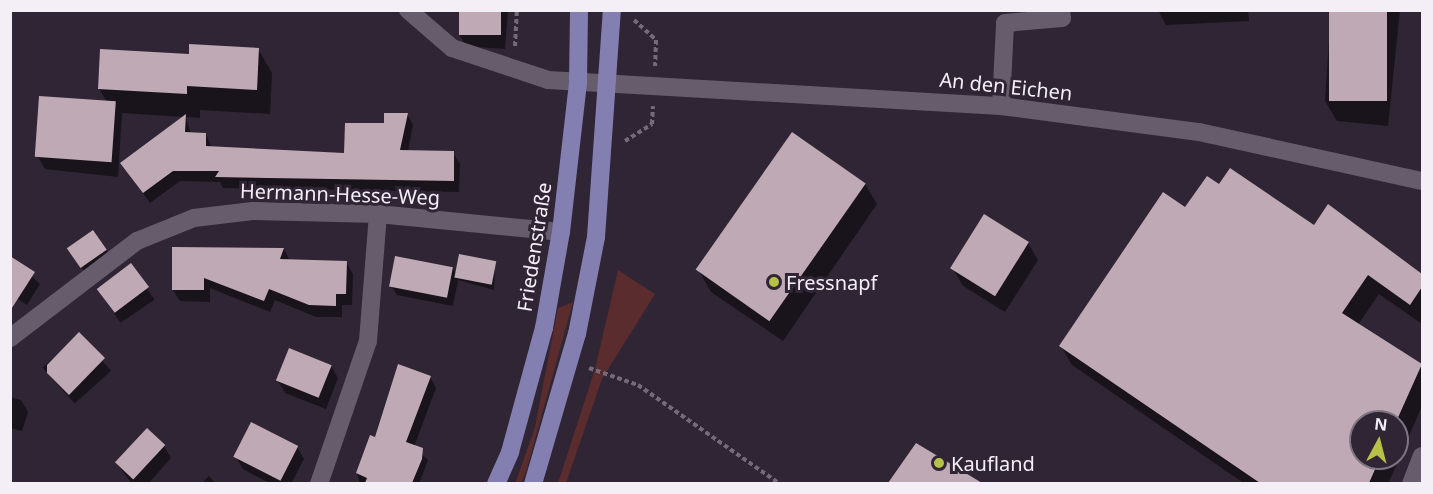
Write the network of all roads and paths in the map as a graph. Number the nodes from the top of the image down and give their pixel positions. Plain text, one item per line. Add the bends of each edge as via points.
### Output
1 (408, 10) edge
2 (517, 10) edge
3 (579, 10) edge
4 (612, 10) edge
5 (1061, 10) edge
6 (514, 70) junction
7 (578, 83) junction
8 (610, 86) junction
9 (1001, 106) junction
10 (1422, 181) edge
11 (378, 214) junction
12 (561, 232) junction
13 (10, 338) edge
14 (595, 369) dead end
15 (1422, 456) edge
16 (319, 483) edge
17 (496, 483) edge
18 (533, 483) edge
19 (780, 483) edge
20 (1411, 483) edge

1 - 6 street, An den Eichen via 452,48
2 - 6 path
3 - 7 main road, Friedenstraße
4 - 8 main road
5 - 9 street via 1062,18 1005,23
6 - 7 street, An den Eichen
7 - 8 street, An den Eichen
7 - 12 main road, Friedenstraße
8 - 9 street, An den Eichen
8 - 18 main road via 596,237 577,334
9 - 10 street, An den Eichen via 1199,132
11 - 12 street, Hermann-Hesse-Weg
11 - 13 street, Hermann-Hesse-Weg via 253,211 172,223 137,241
11 - 16 street via 368,341
12 - 17 main road, Friedenstraße via 544,328 510,453
14 - 19 path via 638,385
15 - 20 street

